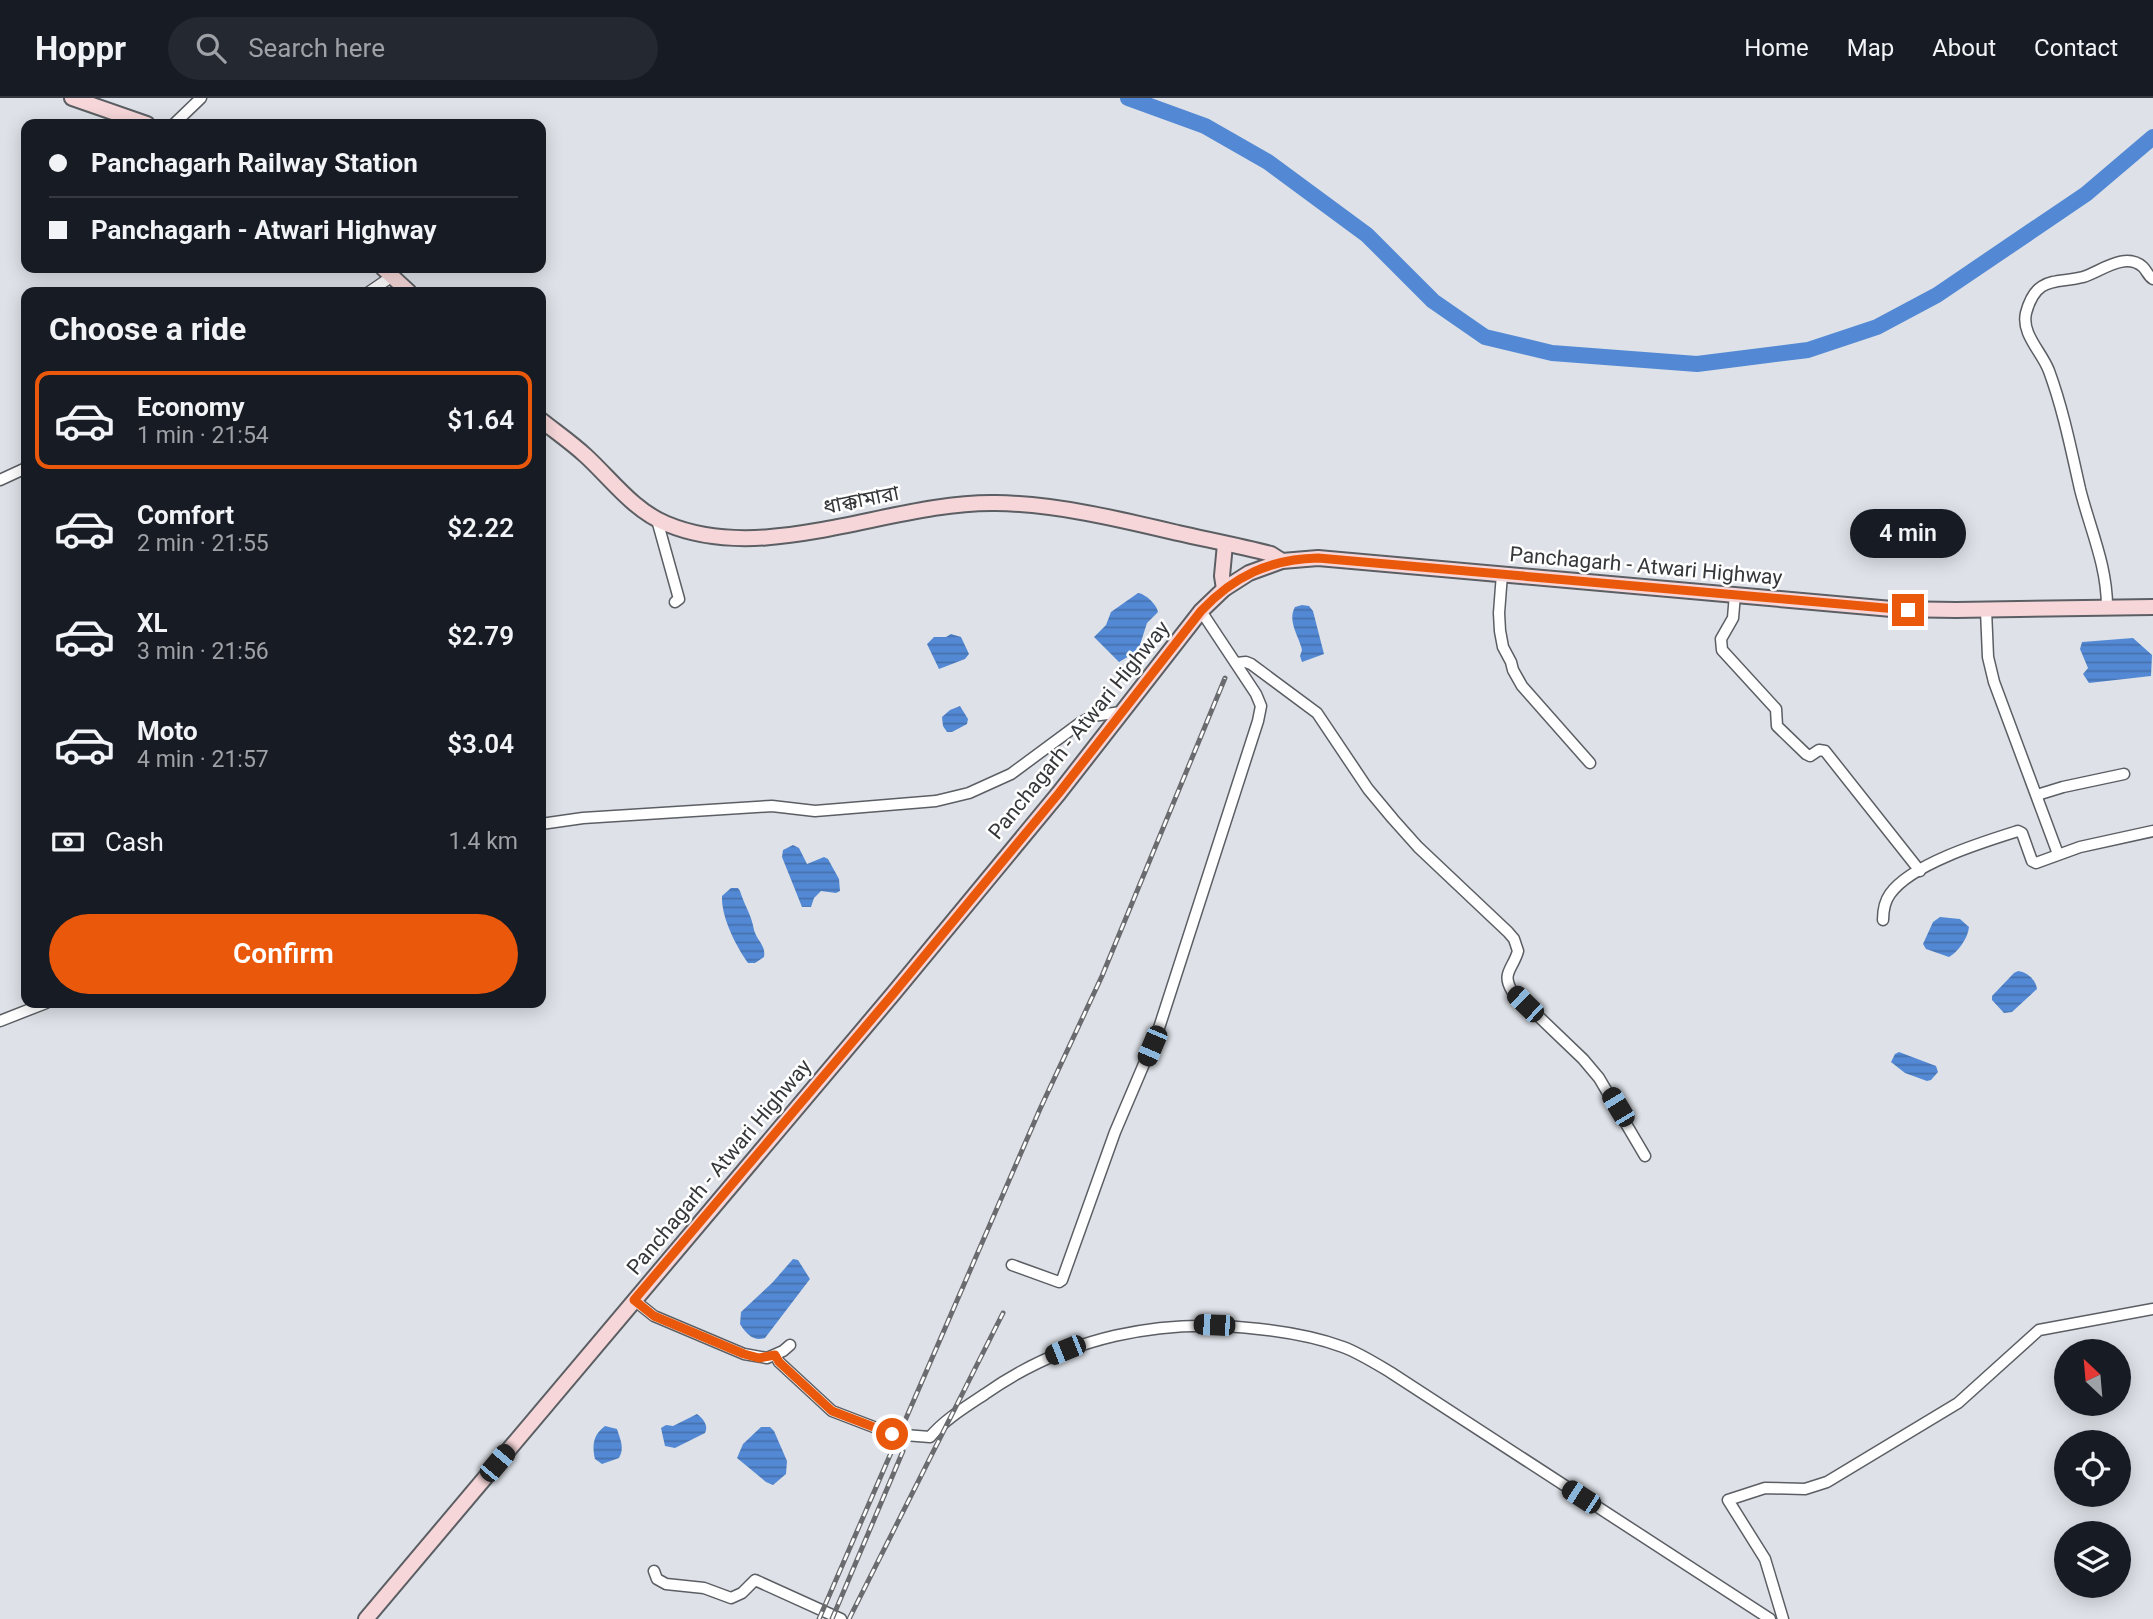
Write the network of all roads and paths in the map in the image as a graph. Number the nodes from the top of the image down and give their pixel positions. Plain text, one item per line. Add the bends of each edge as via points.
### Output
1 (72, 98) edge
2 (201, 98) edge
3 (133, 119) edge
4 (179, 119) edge
5 (386, 273) edge
6 (388, 273) edge
7 (2153, 279) edge
8 (374, 287) edge
9 (404, 287) edge
10 (546, 424) edge
11 (21, 470) edge
12 (0, 480) edge
13 (657, 520) junction
14 (1225, 544) junction
15 (1282, 561) junction
16 (1502, 574) junction
17 (1224, 589) junction
18 (1735, 594) junction
19 (676, 602) dead end
20 (2107, 607) junction
21 (2153, 607) edge
22 (1986, 610) junction
23 (1201, 611) junction
24 (1236, 663) junction
25 (1121, 712) junction
26 (1590, 763) dead end
27 (2124, 774) dead end
28 (2037, 795) junction
29 (546, 823) edge
30 (2153, 831) edge
31 (2058, 855) junction
32 (1920, 871) junction
33 (1883, 920) dead end
34 (33, 1008) edge
35 (0, 1021) edge
36 (1645, 1156) dead end
37 (1012, 1265) dead end
38 (634, 1300) junction
39 (2153, 1309) edge
40 (790, 1345) dead end
41 (775, 1355) junction
42 (653, 1571) dead end
43 (366, 1619) edge
44 (841, 1619) edge
45 (1770, 1619) edge
46 (1783, 1619) edge

1 - 3 main road
2 - 4 street
5 - 8 street
6 - 9 main road
7 - 20 street via 2136,263 2106,265 2089,275 2042,286 2026,313 2027,330 2047,368 2068,432 2106,578
10 - 13 main road, ধাক্কামারা
11 - 12 street
13 - 14 main road, ধাক্কামারা via 696,533 764,537 940,506 996,503 1063,509
13 - 19 street via 679,599
14 - 15 main road, ধাক্কামারা via 1271,554
14 - 17 main road
15 - 16 main road, Panchagarh - Atwari Highway via 1342,559
15 - 17 main road, Panchagarh - Atwari Highway via 1249,573
16 - 18 main road, Panchagarh - Atwari Highway
16 - 26 street via 1499,620 1513,670
17 - 23 main road, Panchagarh - Atwari Highway
18 - 22 main road, Panchagarh - Atwari Highway via 1892,609
18 - 32 street via 1722,650 1776,709 1777,726 1806,754 1825,751
20 - 21 main road, Panchagarh - Atwari Highway
20 - 22 main road, Panchagarh - Atwari Highway
22 - 28 street via 1991,669
23 - 24 street
23 - 25 main road, Panchagarh - Atwari Highway
24 - 36 street via 1251,664 1317,713 1393,819 1514,940 1518,951 1507,975 1508,985 1599,1078
24 - 37 street via 1259,700 1258,721 1158,1031 1115,1132 1062,1280
25 - 29 street via 1093,716 997,781 936,801 815,811 772,806
25 - 38 main road, Panchagarh - Atwari Highway via 893,994
27 - 28 street
28 - 31 street
30 - 31 street
31 - 32 street via 2032,861 2018,831 1952,853
32 - 33 street via 1891,892
34 - 35 street
38 - 41 street via 654,1316 744,1354 759,1358
38 - 43 main road, Panchagarh - Atwari Highway
39 - 46 street via 2039,1330 1958,1403 1828,1482 1805,1489 1765,1488 1728,1500 1765,1559
40 - 41 street
41 - 45 street via 832,1411 892,1434 930,1437 1021,1370 1108,1336 1188,1324 1243,1327 1325,1341 1390,1372
42 - 44 street via 666,1584 704,1588 731,1598 755,1580

